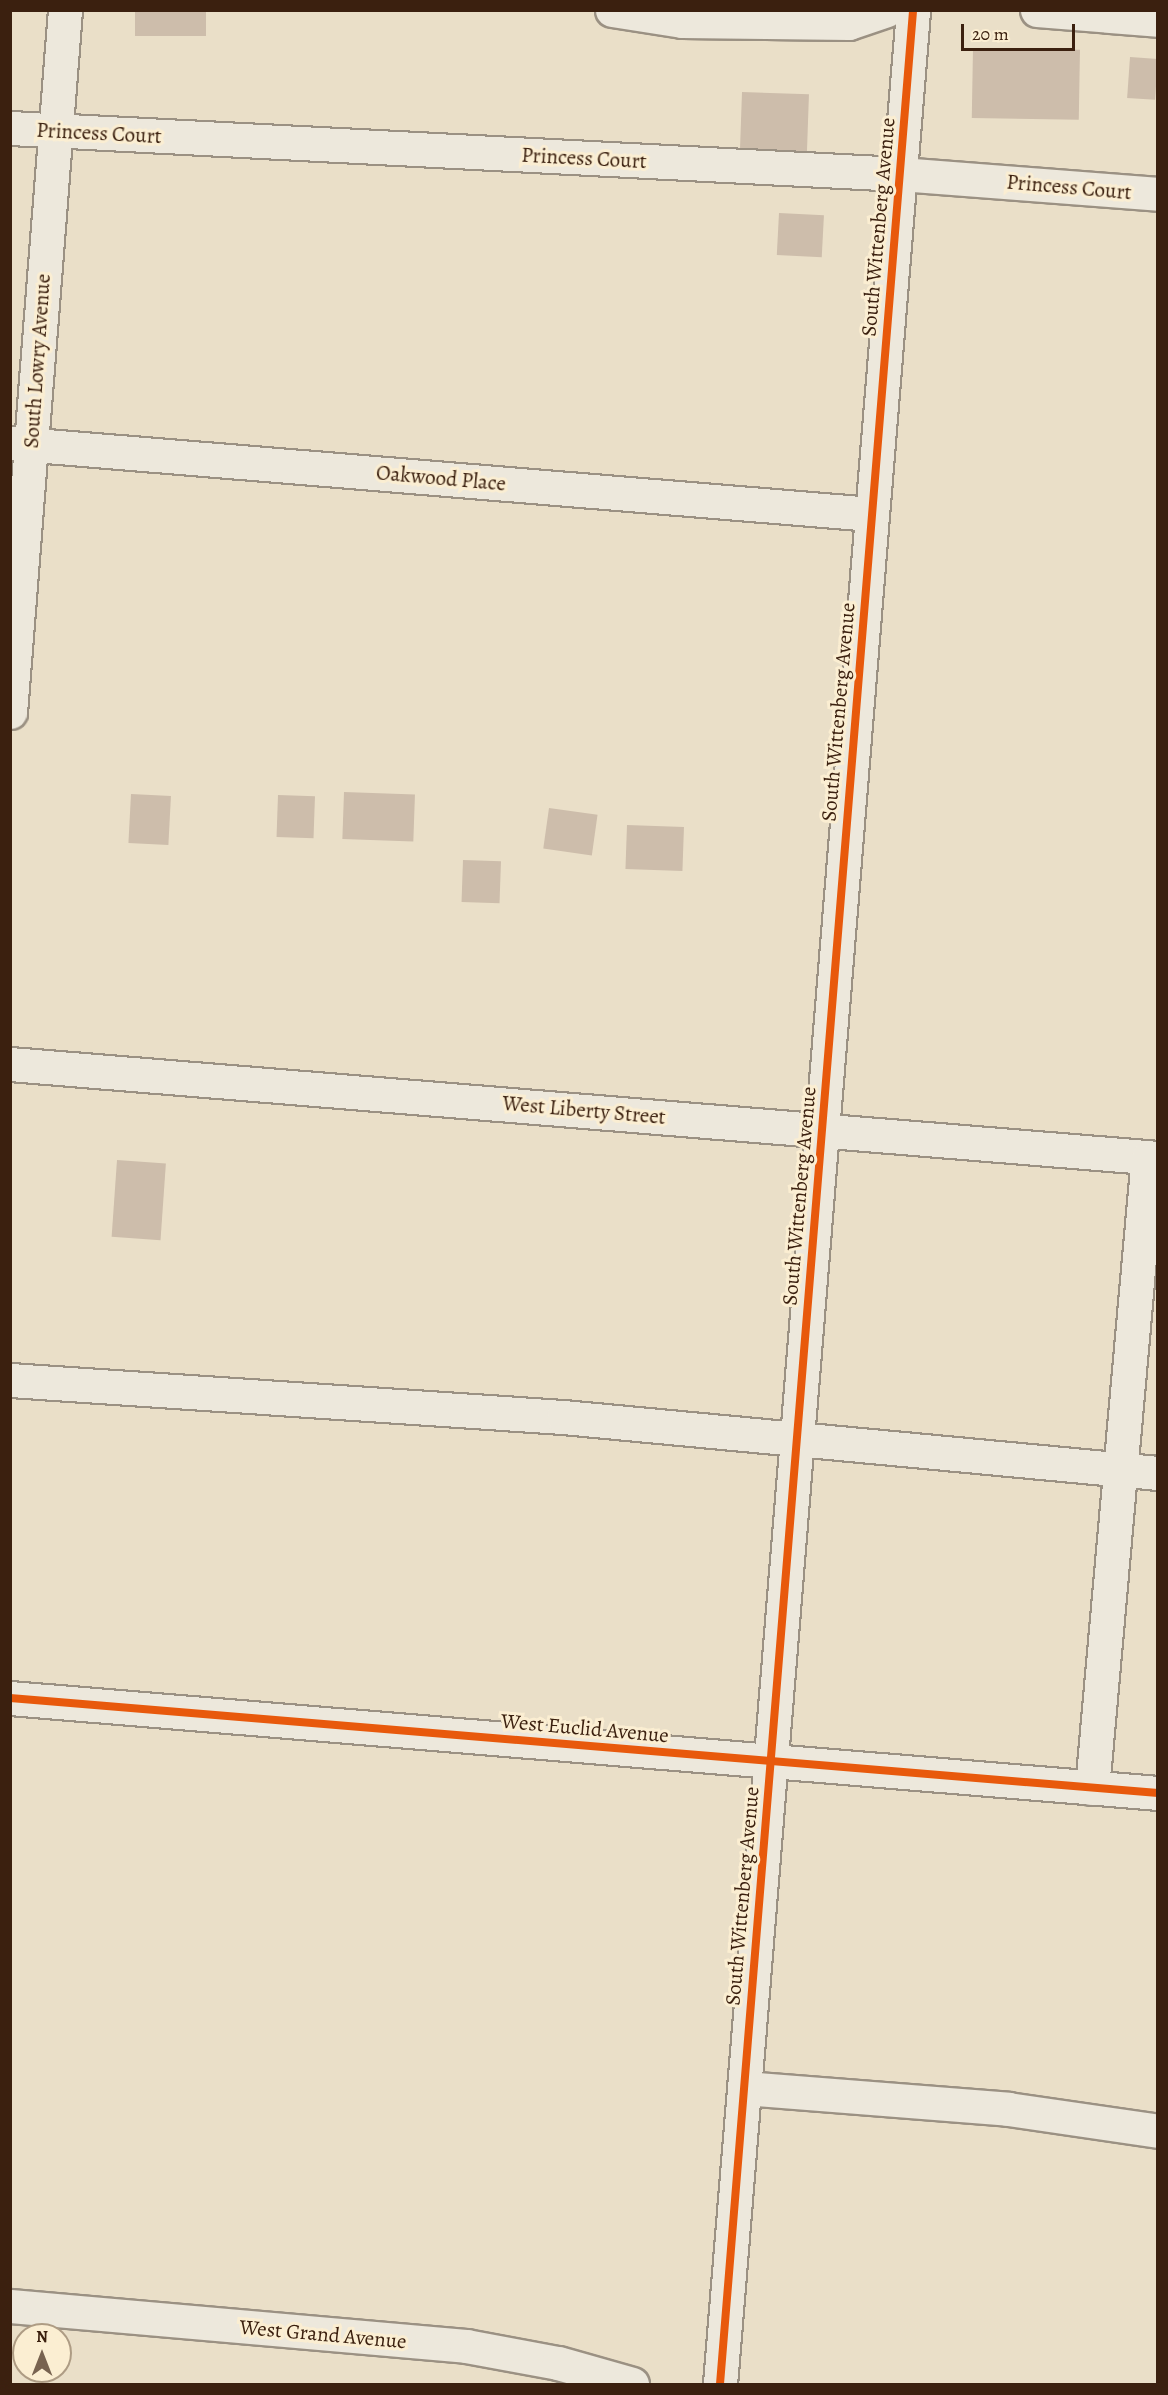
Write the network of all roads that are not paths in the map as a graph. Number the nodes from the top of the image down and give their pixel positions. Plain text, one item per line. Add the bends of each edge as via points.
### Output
1 (65, 10) edge
2 (612, 10) edge
3 (886, 10) edge
4 (913, 10) edge
5 (1036, 10) edge
6 (1158, 20) edge
7 (10, 128) edge
8 (53, 132) junction
9 (900, 174) junction
10 (1158, 195) edge
11 (21, 443) edge
12 (872, 514) junction
13 (10, 712) edge
14 (10, 1064) edge
15 (822, 1129) junction
16 (1153, 1157) edge
17 (10, 1380) edge
18 (797, 1439) junction
19 (1121, 1469) junction
20 (1158, 1473) edge
21 (10, 1698) edge
22 (771, 1762) junction
23 (1092, 1788) junction
24 (1158, 1793) edge
25 (744, 2088) junction
26 (1158, 2131) edge
27 (10, 2306) edge
28 (632, 2385) edge
29 (720, 2385) edge

1 - 8 street, South Lowry Avenue
2 - 3 street via 682,21 849,23
4 - 9 street, South Wittenberg Avenue
5 - 6 street
7 - 8 street, Princess Court
8 - 9 street, Princess Court
8 - 11 street, South Lowry Avenue
9 - 10 street, Princess Court
9 - 12 street, South Wittenberg Avenue
11 - 12 street, Oakwood Place
11 - 13 street, South Lowry Avenue
12 - 15 street, South Wittenberg Avenue
14 - 15 street, West Liberty Street
15 - 16 street, West Liberty Street
15 - 18 street, South Wittenberg Avenue
16 - 19 street
17 - 18 street via 563,1417
18 - 19 street
18 - 22 street, South Wittenberg Avenue
19 - 20 street
19 - 23 street
21 - 22 street, West Euclid Avenue
22 - 23 street, West Euclid Avenue
22 - 25 street, South Wittenberg Avenue
23 - 24 street, West Euclid Avenue
25 - 26 street via 1008,2109
25 - 29 street, South Wittenberg Avenue
27 - 28 street, West Grand Avenue via 466,2346 558,2363

